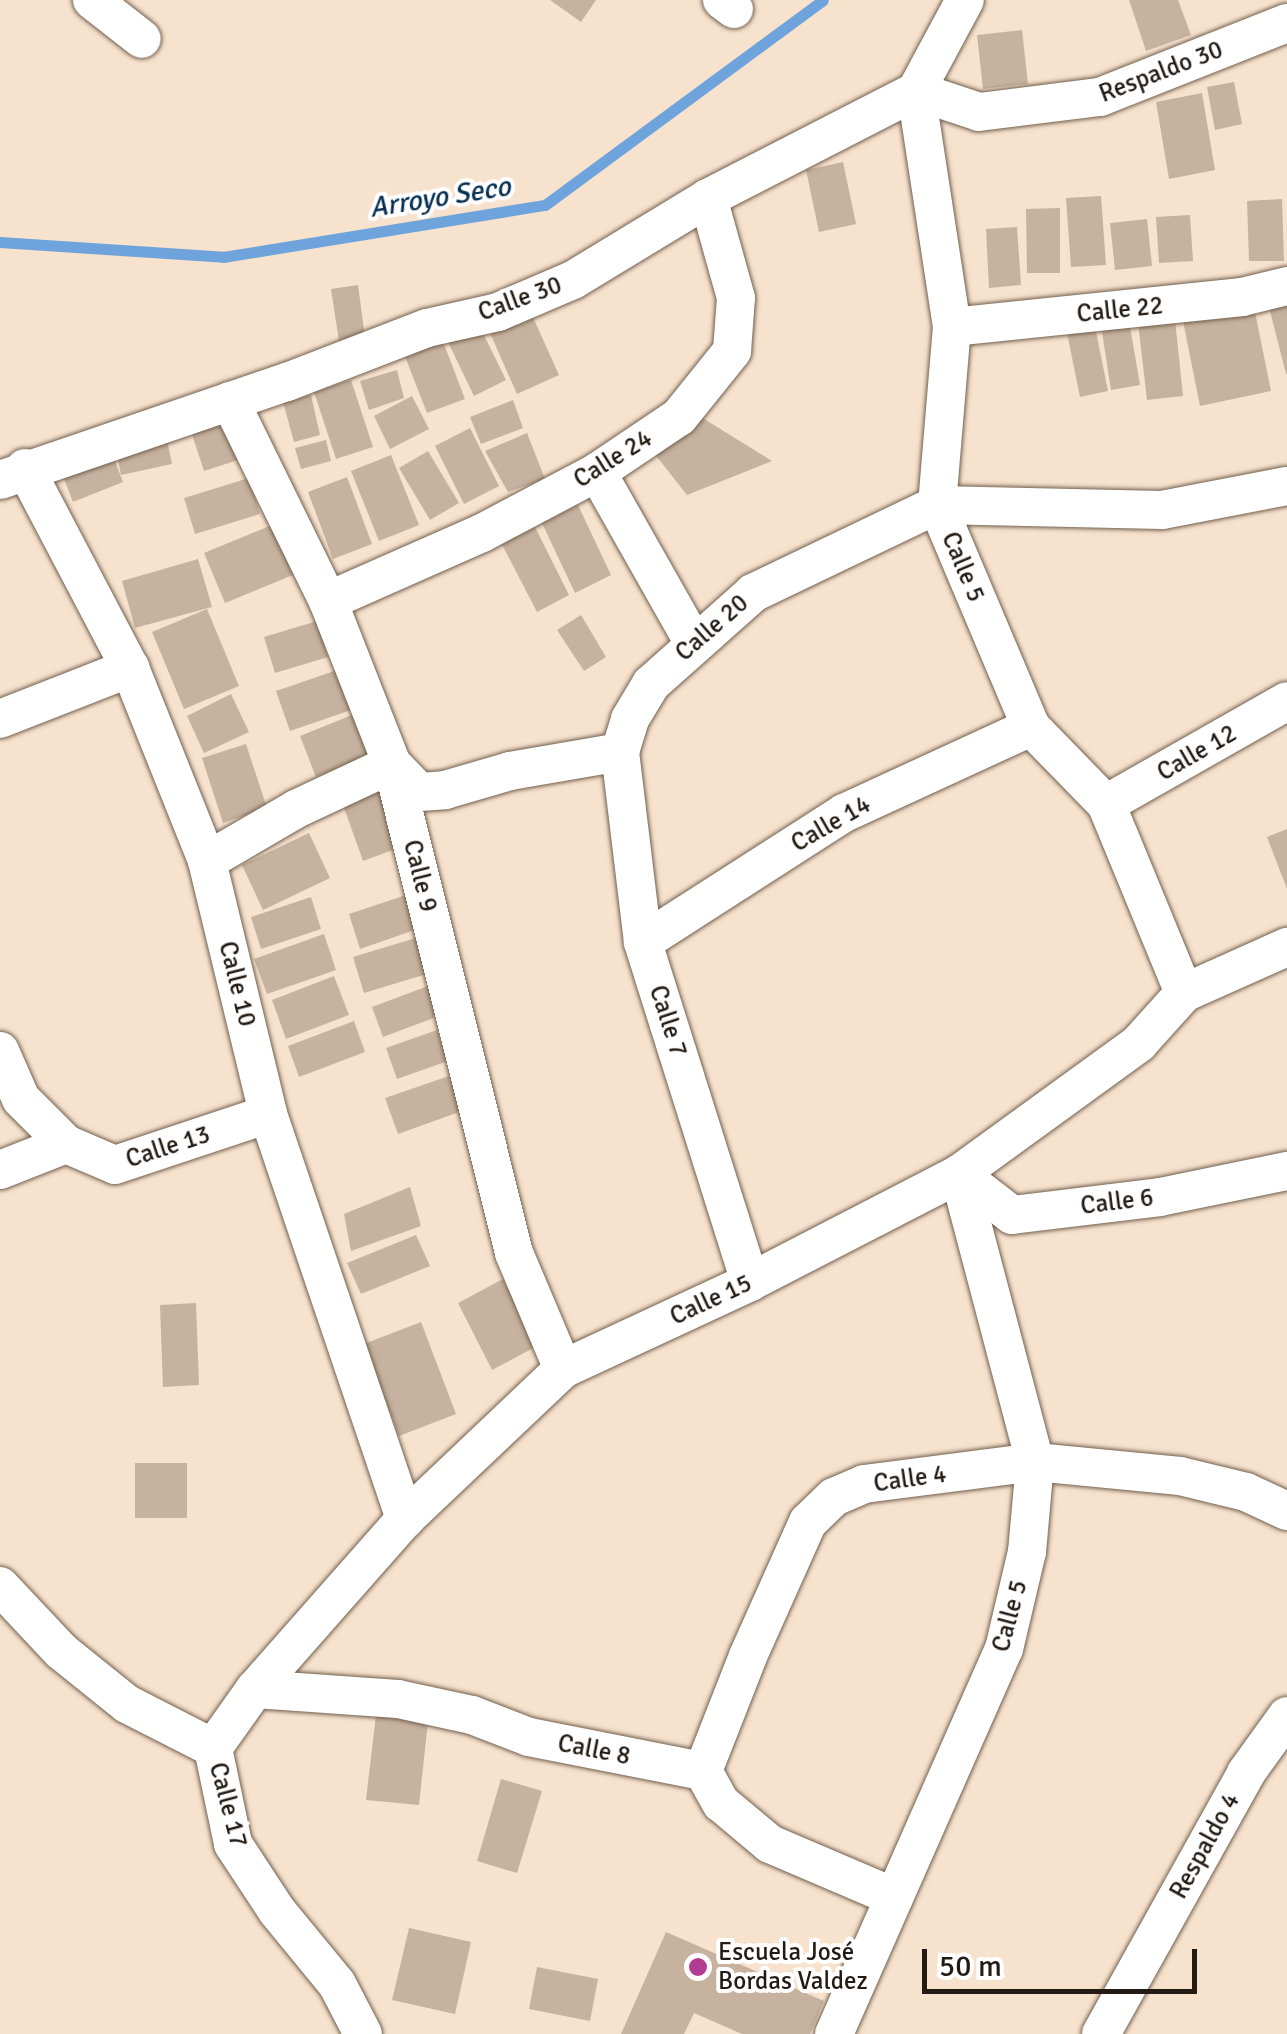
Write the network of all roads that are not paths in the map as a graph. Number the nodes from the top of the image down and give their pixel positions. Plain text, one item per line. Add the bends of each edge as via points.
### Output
1 (92, 0) edge
2 (966, 0) edge
3 (1287, 23) edge
4 (142, 39) dead end
5 (916, 90) junction
6 (708, 198) junction
7 (1287, 286) edge
8 (952, 327) junction
9 (230, 401) junction
10 (596, 472) junction
11 (12, 474) edge
12 (1287, 486) edge
13 (937, 505) junction
14 (328, 602) junction
15 (693, 642) junction
16 (130, 668) junction
17 (1287, 701) edge
18 (0, 719) edge
19 (1031, 727) junction
20 (620, 752) junction
21 (392, 764) junction
22 (1106, 804) junction
23 (207, 861) junction
24 (643, 942) junction
25 (1287, 947) edge
26 (1184, 993) junction
27 (0, 1051) edge
28 (268, 1114) junction
29 (66, 1144) junction
30 (0, 1170) edge
31 (1287, 1171) edge
32 (959, 1174) junction
33 (750, 1282) junction
34 (563, 1369) junction
35 (1035, 1462) junction
36 (1287, 1511) edge
37 (405, 1519) junction
38 (0, 1586) edge
39 (255, 1689) junction
40 (1287, 1716) edge
41 (213, 1748) junction
42 (703, 1772) junction
43 (894, 1898) junction
44 (363, 2034) edge
45 (834, 2034) edge
46 (1101, 2034) edge

1 - 4 street
2 - 5 street
3 - 5 street, Respaldo 30 via 1100,97 979,112
5 - 6 street, Calle 30
5 - 8 street, Calle 5
6 - 9 street, Calle 30 via 573,280 498,312 427,328
6 - 10 street, Calle 24 via 736,298 732,351 679,417
7 - 8 street, Calle 22 via 1242,297
8 - 13 street, Calle 5
9 - 11 street, Calle 30
9 - 14 street, Calle 9
10 - 14 street, Calle 24 via 482,533
10 - 15 street
11 - 16 street, Calle 10
12 - 13 street, Calle 20 via 1162,510
13 - 15 street, Calle 20 via 753,593
13 - 19 street, Calle 5
14 - 21 street, Calle 9
15 - 20 street, Calle 20 via 650,684
16 - 18 street
16 - 23 street, Calle 10
17 - 22 street, Calle 12
19 - 22 street, Calle 5
19 - 24 street, Calle 14 via 844,812
20 - 21 street via 419,792
20 - 24 street, Calle 7
21 - 23 street
21 - 34 street, Calle 9 via 514,1253
22 - 26 street, Calle 5
23 - 28 street, Calle 10
24 - 33 street, Calle 7
25 - 26 street, Calle 15
26 - 32 street, Calle 15 via 1139,1043
27 - 29 street, Calle 13 via 21,1099
28 - 29 street, Calle 13 via 115,1164
28 - 37 street, Calle 10
29 - 30 street
31 - 32 street, Calle 6 via 1160,1197 1012,1216
32 - 33 street, Calle 15
32 - 35 street, Calle 5
33 - 34 street, Calle 15
34 - 37 street, Calle 15
35 - 36 street, Calle 4 via 1180,1476 1246,1492
35 - 42 street, Calle 4 via 864,1484 834,1497 808,1522
35 - 43 street, Calle 5 via 1027,1552 1004,1648
37 - 39 street, Calle 15
38 - 41 street, Calle 17 via 62,1651 127,1704
39 - 41 street, Calle 15
39 - 42 street, Calle 8 via 398,1699 472,1715 528,1737
40 - 46 street, Respaldo 4 via 1246,1773
41 - 44 street, Calle 17 via 233,1844 277,1912 338,1984
42 - 43 street via 721,1803 770,1844
43 - 45 street, Calle 5

